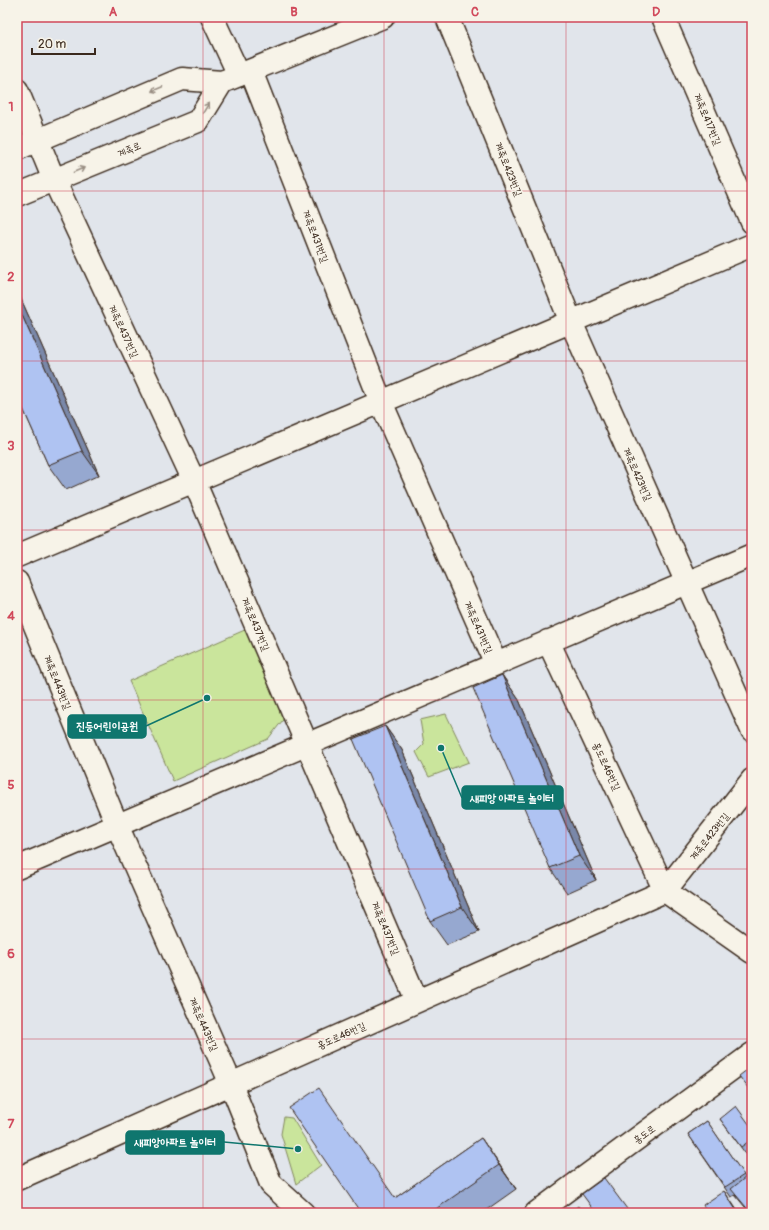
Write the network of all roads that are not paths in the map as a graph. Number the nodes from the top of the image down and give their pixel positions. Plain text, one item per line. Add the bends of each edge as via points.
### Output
1 (212, 17) edge
2 (384, 17) edge
3 (447, 17) edge
4 (663, 17) edge
5 (238, 76) junction
6 (17, 90) edge
7 (39, 140) junction
8 (17, 149) edge
9 (54, 180) junction
10 (17, 195) edge
11 (752, 222) edge
12 (752, 245) edge
13 (571, 322) junction
14 (381, 402) junction
15 (194, 481) junction
16 (752, 555) edge
17 (17, 556) edge
18 (17, 582) edge
19 (686, 583) junction
20 (548, 641) junction
21 (496, 664) junction
22 (752, 730) edge
23 (307, 744) junction
24 (752, 780) edge
25 (117, 825) junction
26 (17, 868) edge
27 (665, 891) junction
28 (752, 952) edge
29 (417, 1001) junction
30 (752, 1054) edge
31 (231, 1084) junction
32 (17, 1178) edge
33 (302, 1213) edge
34 (536, 1213) edge

1 - 5 street, 계족로431번길
2 - 5 street
3 - 13 street, 계족로423번길
4 - 11 street, 계족로417번길
5 -> 7 street via 182,79
9 -> 5 street, 계족로 via 198,121
5 - 14 street, 계족로431번길
6 - 7 street, 계족로437번길
7 - 8 street
7 - 9 street, 계족로437번길
9 - 10 street, 계족로
9 - 15 street, 계족로437번길
12 - 13 street
13 - 14 street
13 - 19 street, 계족로423번길
14 - 15 street
14 - 21 street, 계족로431번길
15 - 17 street
15 - 23 street, 계족로437번길
16 - 19 street
18 - 25 street, 계족로443번길
19 - 20 street
19 - 22 street, 계족로423번길
20 - 21 street
20 - 27 street, 홍도로46번길
21 - 23 street, 계족로431번길
23 - 25 street
23 - 29 street, 계족로437번길
24 - 27 street, 계족로423번길
25 - 26 street
25 - 31 street, 계족로443번길
27 - 28 street, 홍도로46번길
27 - 29 street, 홍도로46번길
29 - 31 street, 홍도로46번길
30 - 34 street, 홍도로
31 - 32 street, 홍도로46번길
31 - 33 street, 계족로443번길 via 271,1184

